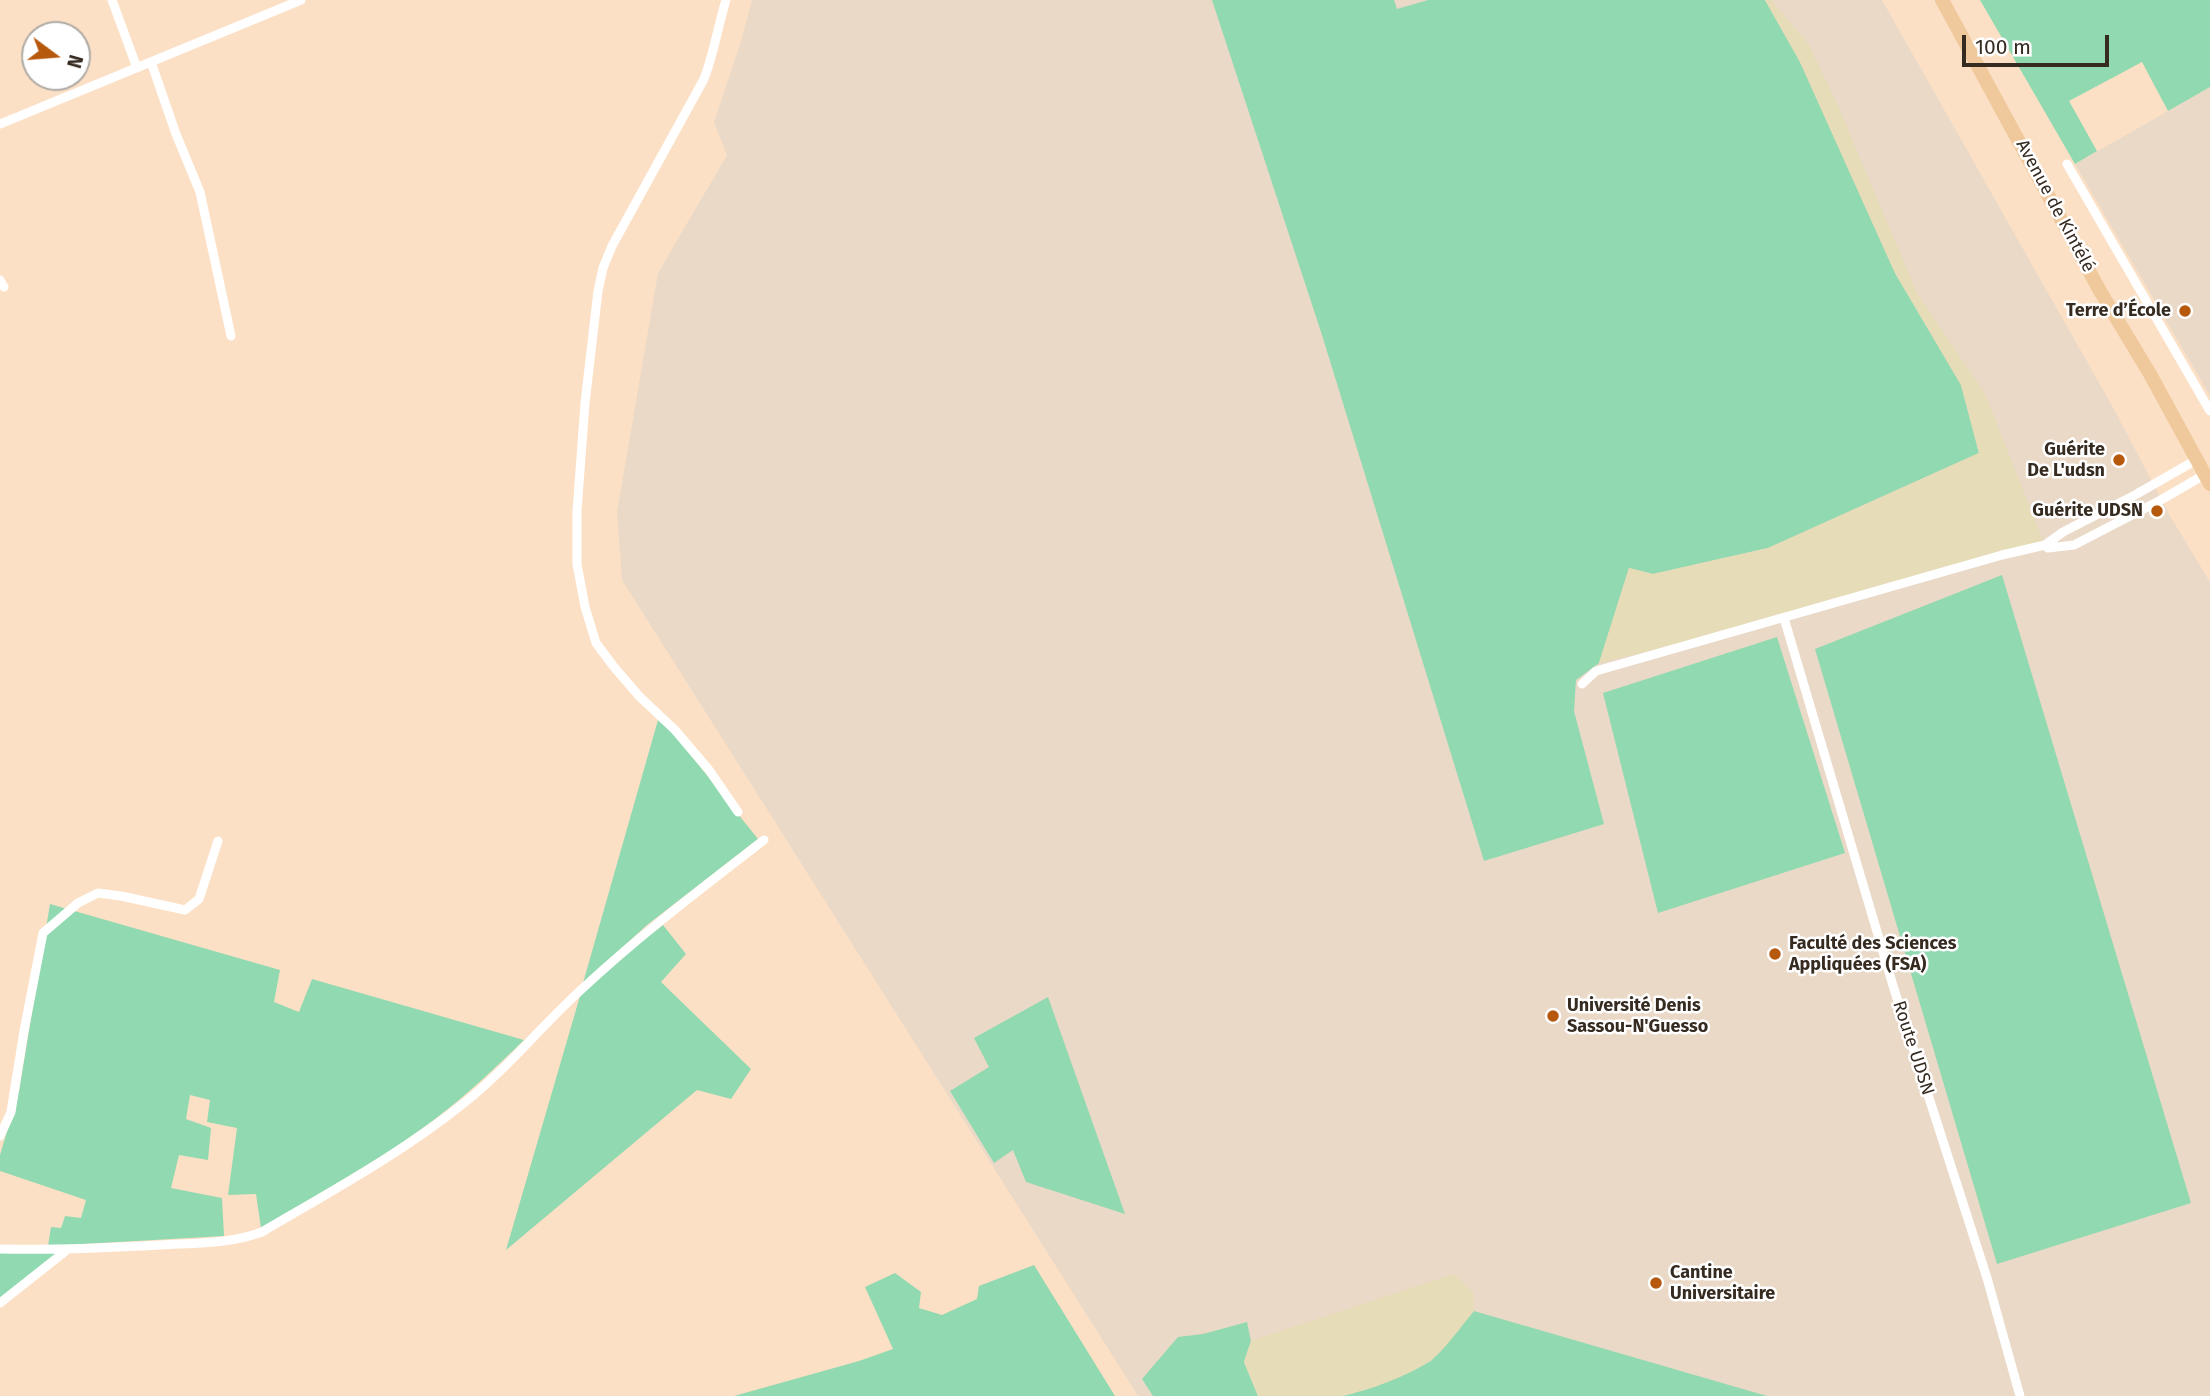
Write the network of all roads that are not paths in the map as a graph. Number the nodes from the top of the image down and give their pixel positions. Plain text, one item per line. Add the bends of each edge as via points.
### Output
1 (112, 0) edge
2 (301, 0) edge
3 (726, 0) edge
4 (1942, 0) edge
5 (151, 62) junction
6 (137, 68) junction
7 (0, 124) edge
8 (2067, 164) dead end
9 (231, 336) dead end
10 (2210, 411) edge
11 (2192, 453) junction
12 (2183, 468) junction
13 (2204, 482) edge
14 (2045, 545) junction
15 (1784, 618) junction
16 (1582, 684) dead end
17 (738, 812) dead end
18 (764, 840) dead end
19 (218, 841) dead end
20 (0, 1136) edge
21 (0, 1249) edge
22 (67, 1250) junction
23 (0, 1303) edge
24 (2020, 1396) edge

1 - 6 street
2 - 5 street
3 - 17 street via 704,79 603,268 585,403 577,564 596,643 709,770
4 - 11 main road, Avenue de Kintélé
5 - 6 street
5 - 9 street via 200,192
6 - 7 street
8 - 10 street
11 - 12 street
11 - 12 street
11 - 13 main road, Avenue de Kintélé
12 - 14 street
13 - 14 street via 2074,545
14 - 15 street
15 - 16 street via 1596,671
15 - 24 street, Route UDSN
18 - 22 street via 652,927 466,1102 262,1232 210,1242
19 - 20 street via 199,899 185,910 98,893 78,903 43,933 11,1112
21 - 22 street
22 - 23 street

